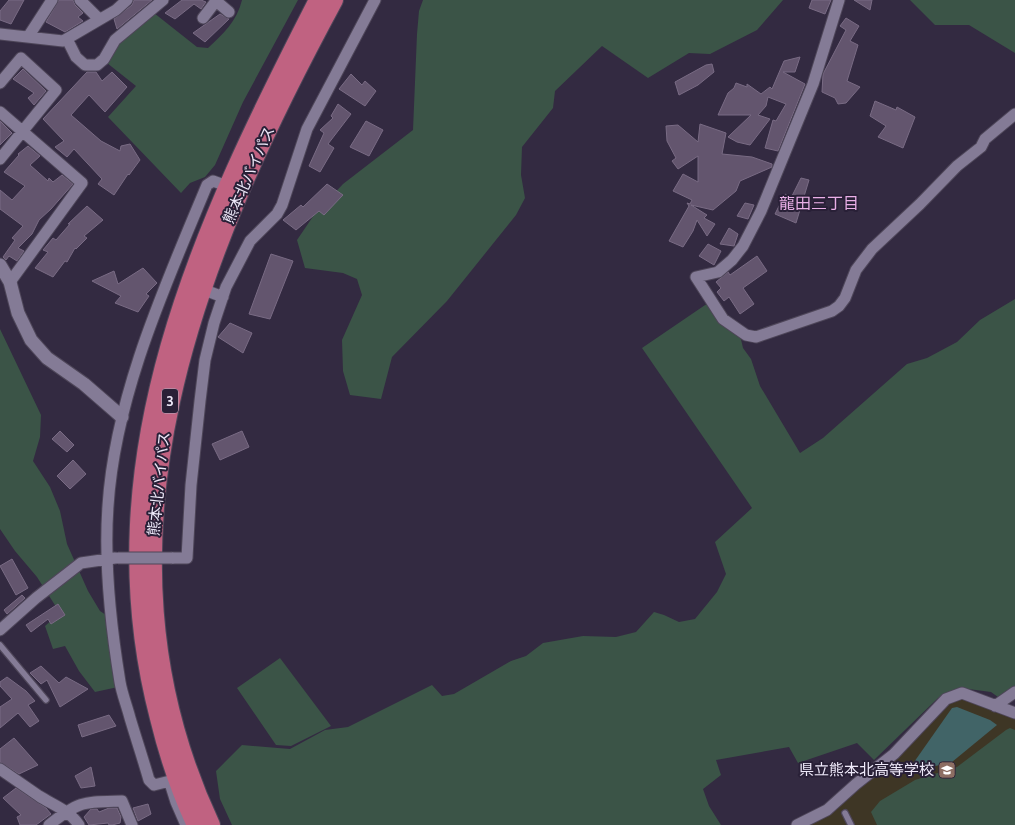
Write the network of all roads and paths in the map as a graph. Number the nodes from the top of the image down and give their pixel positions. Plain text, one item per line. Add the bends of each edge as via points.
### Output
1 (52, 0) edge
2 (80, 0) edge
3 (127, 0) edge
4 (163, 0) edge
5 (318, 0) edge
6 (334, 0) edge
7 (375, 0) edge
8 (839, 0) edge
9 (216, 1) edge
10 (230, 12) dead end
11 (203, 18) dead end
12 (99, 19) junction
13 (0, 34) edge
14 (28, 37) junction
15 (67, 39) junction
16 (0, 83) edge
17 (0, 112) edge
18 (1015, 114) edge
19 (22, 131) junction
20 (0, 159) edge
21 (227, 186) junction
22 (0, 265) edge
23 (10, 282) junction
24 (202, 290) junction
25 (223, 297) junction
26 (122, 417) junction
27 (113, 558) junction
28 (0, 630) edge
29 (0, 644) edge
30 (143, 646) junction
31 (1015, 692) edge
32 (46, 700) dead end
33 (995, 706) junction
34 (169, 707) junction
35 (1015, 713) edge
36 (0, 769) edge
37 (170, 781) junction
38 (66, 811) junction
39 (845, 813) dead end
40 (49, 825) edge
41 (79, 825) edge
42 (132, 825) edge
43 (186, 825) edge
44 (196, 825) edge
45 (211, 825) edge
46 (220, 825) edge
47 (797, 825) edge
48 (851, 825) edge

1 - 14 street
2 - 12 street
3 - 12 street via 116,10
4 - 15 street via 115,40 98,65 85,65 76,57
5 - 21 highway, 熊本北バイパス / 3 via 253,128
6 - 24 highway, 熊本北バイパス / 3 via 291,82 248,174
7 - 25 street via 307,129 282,205 277,214 250,241
8 - 18 street via 813,84 761,211 743,246 718,272 696,277 723,319 746,335 756,337 813,318 839,306 856,270 872,249 957,166 981,147 985,139
9 - 10 street
9 - 11 street
12 - 15 street
13 - 14 street
14 - 15 street via 63,41
16 - 19 street via 21,58 56,90
17 - 19 street
19 - 20 street
19 - 23 street via 82,183
21 - 26 street via 213,180 207,185 144,345
21 - 30 highway, 熊本北バイパス / 3 via 187,289 170,344 149,432 142,480 138,546
22 - 23 street
23 - 26 street via 18,313 31,340 47,358 84,384
24 - 25 street
24 - 34 highway, 熊本北バイパス / 3 via 166,420 152,536 155,624 162,678
25 - 27 street, bridge via 205,360 191,485 187,558
26 - 27 street via 112,466 108,506
27 - 28 street via 81,563
27 - 37 street via 120,684 149,780 154,785
29 - 32 lane
30 - 37 street via 149,708
30 - 44 highway, 熊本北バイパス / 3 via 169,757
31 - 33 street
33 - 35 street
33 - 47 street via 962,693 946,699 894,754 827,810
34 - 45 highway, 熊本北バイパス / 3 via 186,763
34 - 46 street via 193,770
36 - 38 street via 40,797
37 - 43 street
38 - 40 street
38 - 41 street
38 - 42 street via 85,802 122,800
39 - 48 lane

